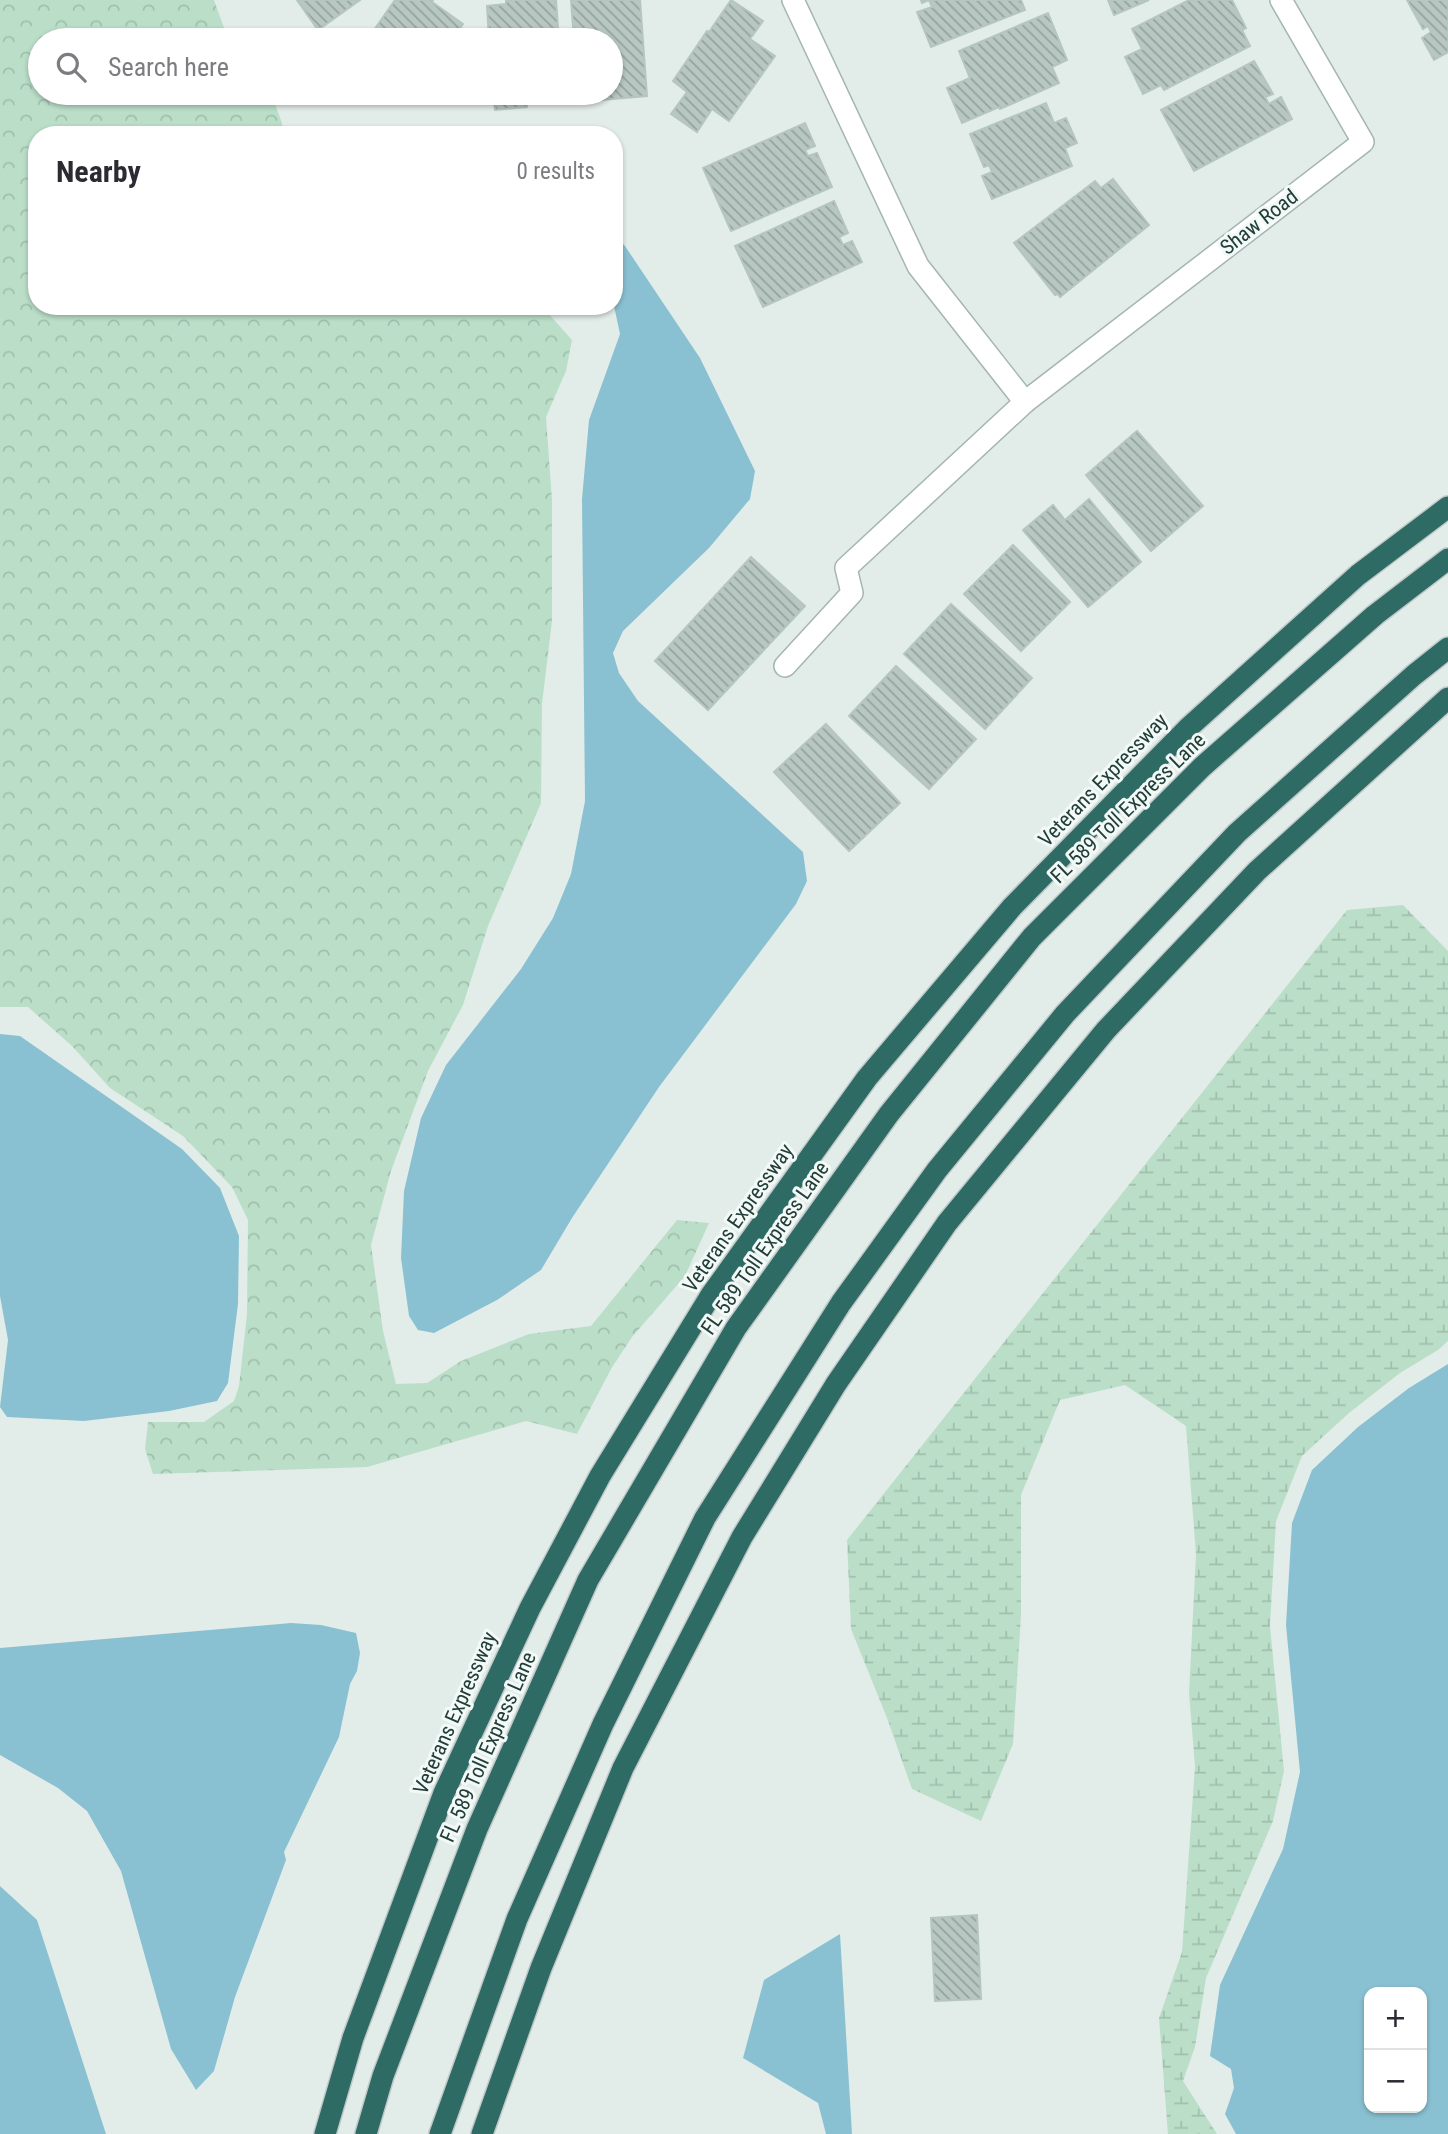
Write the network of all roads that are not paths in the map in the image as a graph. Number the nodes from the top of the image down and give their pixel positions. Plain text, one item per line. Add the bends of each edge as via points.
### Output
1 (793, 0) edge
2 (1281, 0) edge
3 (1025, 402) junction
4 (1448, 507) edge
5 (1448, 559) edge
6 (1448, 648) edge
7 (785, 666) dead end
8 (1448, 698) edge
9 (326, 2134) edge
10 (366, 2134) edge
11 (440, 2134) edge
12 (482, 2134) edge

1 - 3 street via 918,266
2 - 3 street, Shaw Road via 1363,142
3 - 7 street, Shaw Road via 846,568 852,593
4 - 9 highway, Veterans Expressway via 1358,575 1188,728 1012,907 867,1078 712,1295 594,1488 530,1608 461,1756 353,2038
5 - 10 highway, FL 589 Toll Express Lane via 1375,615 1202,767 1032,937 889,1114 736,1328 588,1580 477,1829 383,2076
6 - 11 highway via 1237,833 1065,1014 937,1170 841,1303 705,1518 603,1724 517,1919
8 - 12 highway via 1257,871 1107,1030 947,1223 836,1384 742,1537 623,1769 541,1968

